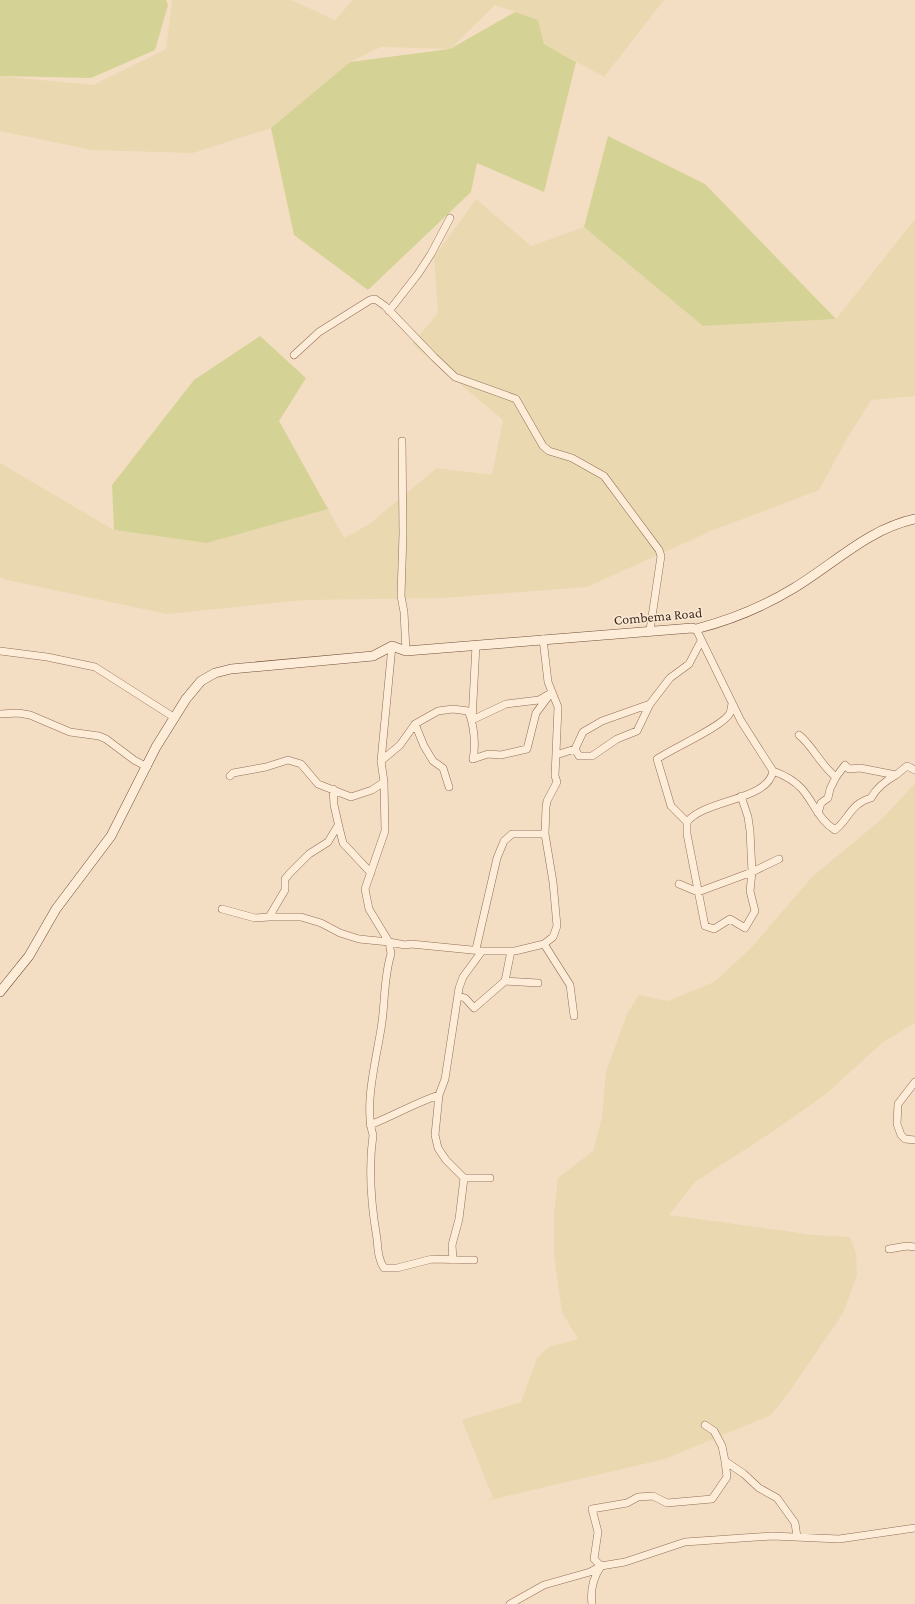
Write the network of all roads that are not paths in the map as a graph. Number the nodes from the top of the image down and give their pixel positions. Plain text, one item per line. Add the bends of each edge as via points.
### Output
1 (450, 218) dead end
2 (389, 311) junction
3 (294, 355) dead end
4 (402, 441) dead end
5 (915, 519) edge
6 (696, 629) junction
7 (650, 630) junction
8 (542, 639) junction
9 (701, 641) junction
10 (476, 644) junction
11 (392, 646) junction
12 (0, 651) edge
13 (406, 651) junction
14 (551, 693) junction
15 (650, 704) junction
16 (732, 704) junction
17 (0, 714) edge
18 (175, 718) junction
19 (472, 720) junction
20 (415, 724) junction
21 (799, 735) dead end
22 (575, 749) junction
23 (556, 755) junction
24 (381, 761) junction
25 (147, 767) junction
26 (915, 770) edge
27 (773, 771) junction
28 (896, 775) junction
29 (230, 776) dead end
30 (836, 776) junction
31 (384, 782) junction
32 (449, 787) dead end
33 (333, 790) junction
34 (741, 796) junction
35 (818, 813) junction
36 (687, 822) junction
37 (340, 828) junction
38 (545, 834) junction
39 (778, 858) dead end
40 (371, 872) junction
41 (752, 872) junction
42 (679, 884) dead end
43 (698, 892) junction
44 (222, 909) dead end
45 (269, 917) junction
46 (389, 942) junction
47 (544, 944) junction
48 (479, 950) junction
49 (511, 951) junction
50 (505, 981) junction
51 (538, 983) dead end
52 (0, 992) edge
53 (458, 996) junction
54 (574, 1016) dead end
55 (915, 1082) edge
56 (439, 1095) junction
57 (370, 1125) junction
58 (915, 1140) edge
59 (464, 1178) junction
60 (490, 1178) dead end
61 (915, 1247) edge
62 (889, 1249) dead end
63 (453, 1260) junction
64 (474, 1260) dead end
65 (705, 1425) dead end
66 (725, 1461) junction
67 (915, 1528) edge
68 (797, 1537) junction
69 (601, 1566) junction
70 (510, 1604) edge
71 (592, 1604) edge

1 - 2 street via 418,274
2 - 3 street via 379,300 370,300 319,332
2 - 7 street via 455,377 516,399 543,446 598,472 612,487 661,556
4 - 13 street via 401,596
5 - 6 street, Combema Road via 876,533 794,588 762,605 740,616
6 - 7 street, Combema Road
6 - 9 street
7 - 8 street, Combema Road
8 - 10 street, Combema Road
8 - 14 street
9 - 15 street via 689,664 670,678
9 - 16 street
10 - 13 street, Combema Road
10 - 19 street
11 - 13 street
11 - 18 street via 373,656 231,669 215,673 194,688
11 - 24 street
12 - 18 street via 95,667
14 - 19 street via 539,700 506,704
14 - 19 street via 536,713 527,749 501,755 488,754 473,759 475,752
14 - 23 street via 558,707
15 - 22 street via 602,721 583,732
15 - 22 street via 637,731 617,739 592,756 579,756
16 - 27 street
16 - 36 street via 730,714 721,722 657,759 671,806
17 - 25 street via 30,715 70,732 106,738
18 - 25 street via 156,747
19 - 20 street via 468,711 438,711
20 - 24 street via 400,745
20 - 32 street via 433,761 443,768
21 - 30 street
22 - 23 street
23 - 38 street via 557,782 547,801
24 - 31 street
25 - 52 street via 111,836 56,909 29,956
26 - 28 street via 907,766
27 - 34 street via 769,782 762,788
27 - 35 street via 788,777 802,789
28 - 30 street via 860,768 849,769 845,765
28 - 35 street via 886,780 871,798 860,801 843,824 835,830 825,824
29 - 33 street via 233,773 288,760 301,764 318,784
30 - 35 street via 828,798 821,803
31 - 33 street via 372,790 351,797
31 - 40 street via 385,831
33 - 37 street
34 - 36 street via 697,813
34 - 41 street via 748,817
36 - 43 street
37 - 40 street via 343,843
37 - 45 street via 337,827 328,842 309,854 290,873 286,879 285,890
38 - 47 street via 557,926 553,937
38 - 48 street via 512,834 504,841 497,858
39 - 41 street
40 - 46 street via 365,889 366,899 369,909
41 - 43 street
41 - 43 street via 750,891 755,911 745,928 730,919 714,929 705,926
42 - 43 street
44 - 45 street via 255,918
45 - 46 street via 301,917 359,939
46 - 48 street via 405,946 411,944
46 - 57 street via 391,954 373,1070
47 - 49 street
47 - 54 street via 570,984
48 - 49 street
48 - 53 street via 463,978
49 - 50 street
50 - 51 street
50 - 53 street via 474,1008
53 - 56 street via 445,1079
55 - 58 street via 898,1104 897,1124 904,1139
56 - 57 street
56 - 59 street via 435,1134 438,1148
57 - 63 street via 373,1135 371,1194 381,1263 384,1268 390,1269 432,1259
59 - 60 street
59 - 63 street via 459,1219 452,1245
61 - 62 street
63 - 64 street
65 - 66 street via 714,1431 722,1446
66 - 68 street via 776,1498 795,1523
66 - 69 street via 727,1477 712,1499 667,1503 653,1496 638,1497 627,1503 592,1509 598,1532 594,1560
67 - 68 street via 839,1539
68 - 69 street via 693,1541 674,1544 624,1562
69 - 70 street via 590,1572 544,1585
69 - 71 street via 592,1586

